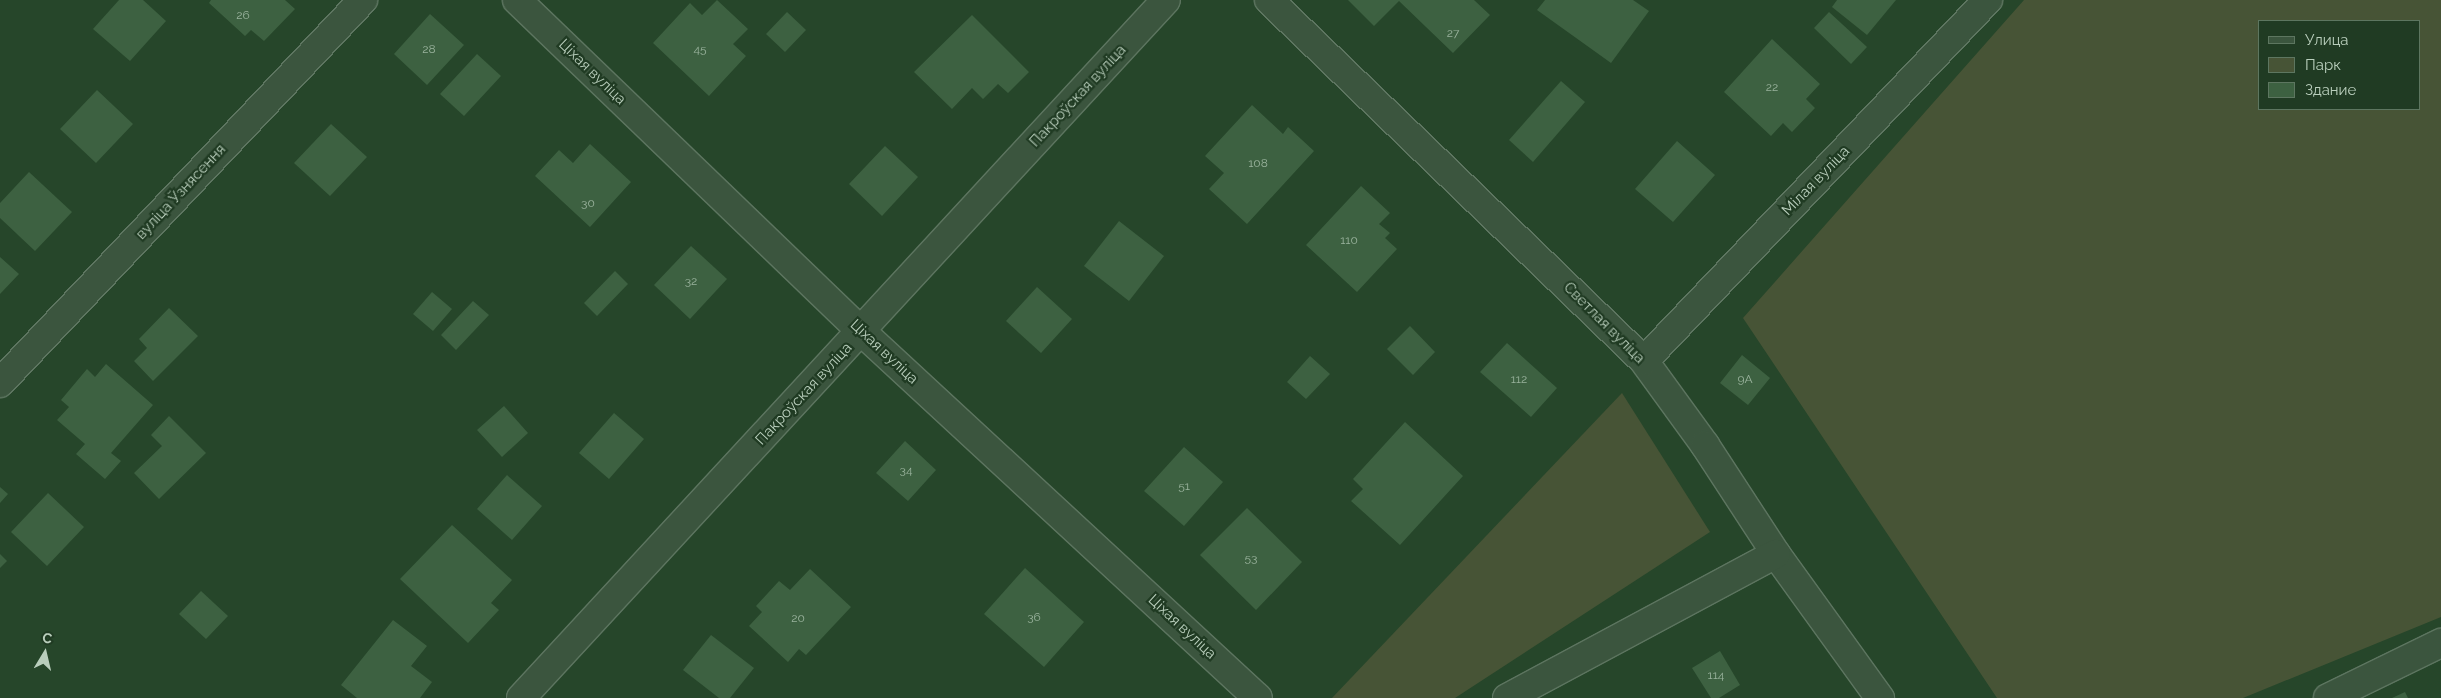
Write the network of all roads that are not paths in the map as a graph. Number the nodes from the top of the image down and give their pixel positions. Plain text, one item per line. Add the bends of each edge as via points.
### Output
1 (363, 0) edge
2 (517, 0) edge
3 (1166, 0) edge
4 (1269, 0) edge
5 (1988, 0) edge
6 (862, 332) junction
7 (1644, 361) junction
8 (0, 383) edge
9 (1776, 554) junction
10 (2441, 643) edge
11 (521, 698) edge
12 (1258, 698) edge
13 (1507, 698) edge
14 (1880, 698) edge
15 (2328, 698) edge

1 - 8 street, вуліца Ўзнясення
2 - 6 street, Ціхая вуліца
3 - 6 street, Пакроўская вуліца
4 - 7 street, Светлая вуліца
5 - 7 street, Мілая вуліца
6 - 11 street, Пакроўская вуліца
6 - 12 street, Ціхая вуліца
7 - 9 street, Светлая вуліца via 1705,445
9 - 13 street
9 - 14 street, Светлая вуліца
10 - 15 street

